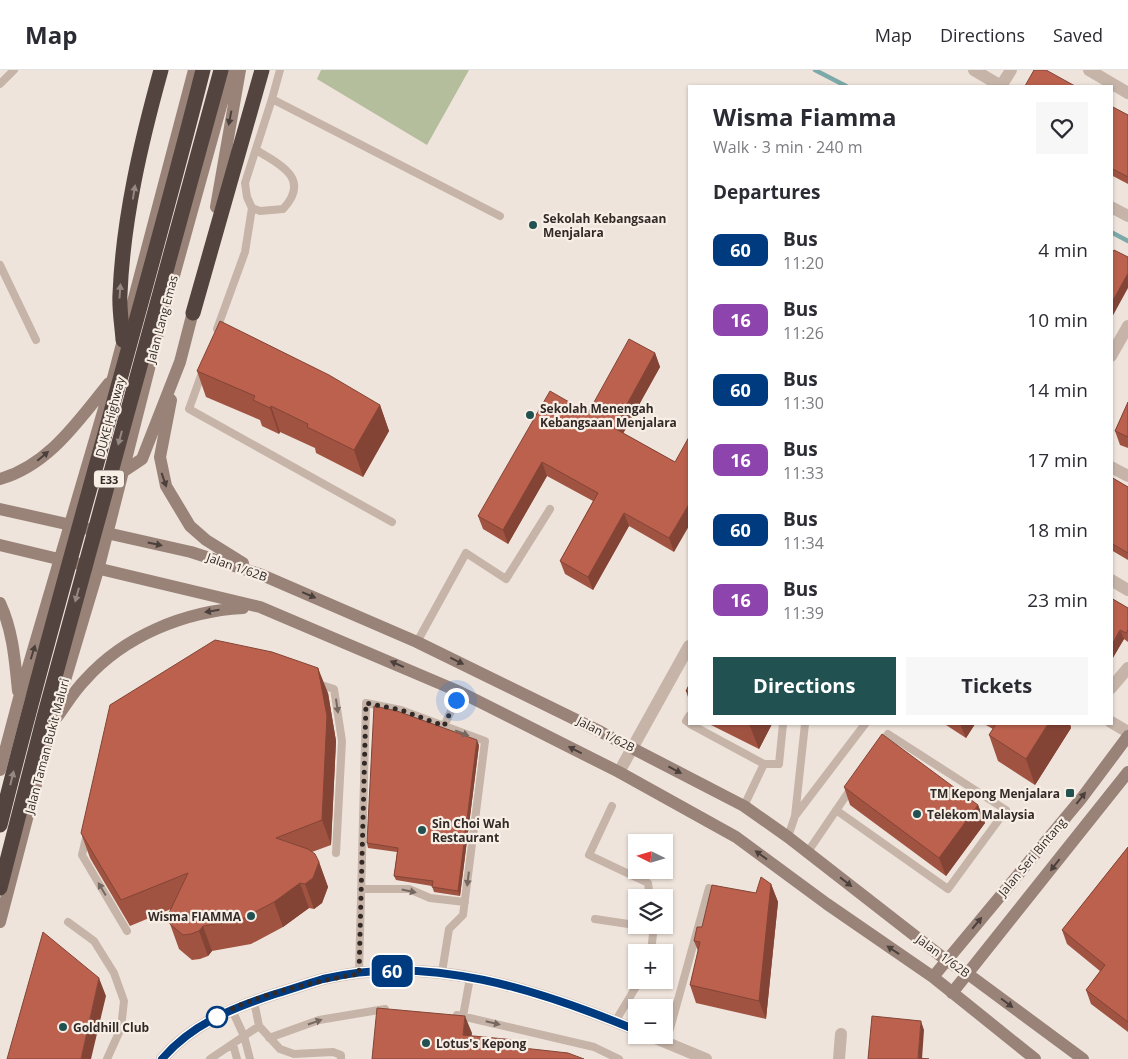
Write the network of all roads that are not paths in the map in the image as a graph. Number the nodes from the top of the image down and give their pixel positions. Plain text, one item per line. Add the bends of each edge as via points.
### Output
1 (14, 70) edge
2 (161, 70) edge
3 (194, 70) edge
4 (203, 70) edge
5 (221, 70) edge
6 (231, 70) edge
7 (240, 70) edge
8 (262, 70) edge
9 (280, 70) edge
10 (974, 70) edge
11 (1010, 70) edge
12 (1089, 70) edge
13 (0, 84) edge
14 (999, 85) edge
15 (1002, 85) edge
16 (1128, 93) edge
17 (272, 99) junction
18 (256, 150) junction
19 (252, 208) junction
20 (1113, 208) edge
21 (500, 216) dead end
22 (1128, 216) edge
23 (0, 265) edge
24 (193, 313) junction
25 (1128, 326) edge
26 (215, 335) edge
27 (36, 340) dead end
28 (123, 340) junction
29 (1113, 352) edge
30 (180, 362) junction
31 (206, 362) edge
32 (113, 378) junction
33 (1113, 468) edge
34 (124, 470) junction
35 (1128, 476) edge
36 (0, 479) edge
37 (0, 509) edge
38 (550, 509) dead end
39 (392, 522) dead end
40 (70, 523) junction
41 (107, 534) junction
42 (0, 545) edge
43 (60, 561) junction
44 (98, 570) junction
45 (262, 575) junction
46 (1113, 581) edge
47 (1128, 590) edge
48 (0, 604) edge
49 (260, 608) junction
50 (417, 642) junction
51 (688, 648) edge
52 (1128, 668) edge
53 (306, 680) edge
54 (1113, 686) edge
55 (460, 692) junction
56 (19, 698) junction
57 (1113, 723) edge
58 (694, 725) edge
59 (783, 725) edge
60 (805, 725) edge
61 (864, 725) edge
62 (50, 726) junction
63 (444, 726) junction
64 (1128, 734) edge
65 (632, 748) junction
66 (878, 749) edge
67 (764, 764) junction
68 (0, 770) edge
69 (619, 772) junction
70 (1128, 772) edge
71 (857, 780) edge
72 (612, 806) dead end
73 (744, 806) junction
74 (836, 810) junction
75 (795, 816) junction
76 (0, 825) edge
77 (89, 826) edge
78 (788, 837) junction
79 (808, 852) junction
80 (336, 854) dead end
81 (0, 888) edge
82 (360, 889) junction
83 (649, 889) edge
84 (727, 894) edge
85 (465, 902) junction
86 (595, 918) dead end
87 (0, 922) edge
88 (68, 922) dead end
89 (628, 923) edge
90 (127, 931) dead end
91 (946, 960) junction
92 (442, 972) junction
93 (359, 974) junction
94 (968, 974) junction
95 (933, 977) junction
96 (470, 978) junction
97 (635, 989) edge
98 (952, 993) junction
99 (254, 1001) junction
100 (232, 1010) junction
101 (394, 1010) edge
102 (453, 1015) edge
103 (462, 1016) junction
104 (673, 1018) edge
105 (615, 1022) junction
106 (259, 1026) junction
107 (628, 1027) edge
108 (841, 1034) dead end
109 (244, 1036) junction
110 (269, 1038) junction
111 (233, 1044) junction
112 (668, 1044) edge
113 (107, 1059) edge
114 (162, 1059) edge
115 (210, 1059) edge
116 (237, 1059) edge
117 (250, 1059) edge
118 (341, 1059) edge
119 (619, 1059) edge
120 (706, 1059) edge
121 (839, 1059) edge
122 (1035, 1059) edge
123 (1083, 1059) edge

1 - 13 lane
28 -> 2 highway via 120,296 126,240 149,115
3 - 28 main road
76 -> 4 highway, DUKE Highway / E33, bridge via 38,674
5 -> 81 highway, DUKE Highway / E33, bridge
6 - 34 main road, Jalan Lang Emas via 179,254
7 -> 24 main road via 220,191
8 - 24 highway
9 - 17 lane
10 - 14 street
11 - 15 street
12 - 16 street
17 - 18 lane
17 - 21 lane
18 - 19 lane via 245,184
18 - 19 lane via 281,164 292,176 294,186 292,198 283,209
19 - 26 lane via 244,252
20 - 22 street
23 - 27 lane
24 - 30 main road
25 - 29 street
28 - 32 main road
30 - 34 main road via 142,459
30 -> 45 main road via 160,457 166,486 197,533
31 - 39 lane via 189,408
36 -> 32 main road via 41,459 70,431
32 - 40 main road
33 - 35 street
34 - 41 main road, Jalan Lang Emas
37 - 40 main road, Jalan 1/62B
38 - 50 lane via 506,579 466,552
40 - 41 main road, Jalan 1/62B
40 - 43 main road
41 - 44 main road, Jalan Lang Emas
41 -> 45 main road, Jalan 1/62B via 191,552
42 - 43 main road, Jalan 1/62B
43 - 44 main road, Jalan 1/62B
56 -> 43 main road
44 - 49 main road, Jalan 1/62B
44 - 62 main road, Jalan Taman Bukit Maluri
45 -> 50 main road, Jalan 1/62B
46 - 47 street
48 - 56 main road via 13,644
55 -> 49 main road, Jalan 1/62B
49 -> 62 main road via 193,614 123,647 84,681
50 -> 65 main road, Jalan 1/62B
51 - 65 street
52 - 54 street
53 -> 80 lane via 334,689 342,741
55 - 63 lane
69 -> 55 main road, Jalan 1/62B
56 - 68 main road
57 - 64 street
58 - 67 lane
59 - 67 lane via 780,764
60 - 75 lane
61 - 75 lane
62 - 87 main road, Jalan Taman Bukit Maluri
63 - 82 lane via 401,710 366,703
63 -> 85 lane via 485,741
91 -> 64 main road, Jalan Seri Bintang via 1081,799
65 - 69 street
65 -> 73 main road, Jalan 1/62B
66 - 74 lane via 888,734 1006,810 948,889
67 - 73 lane
95 -> 69 main road, Jalan 1/62B via 736,837
70 -> 94 main road, Jalan Seri Bintang
71 - 74 lane
72 - 83 lane via 589,856 648,884
73 - 78 main road, Jalan 1/62B
74 - 79 lane
75 - 78 lane
90 -> 77 lane via 82,855
78 - 79 main road, Jalan 1/62B
79 -> 91 main road, Jalan 1/62B
82 -> 85 lane via 409,889 430,898
82 - 93 lane
84 - 104 lane via 709,888
85 - 92 lane via 463,915 449,929
86 - 89 lane
88 - 113 lane via 94,941 114,973 124,1001 121,1028
91 - 94 main road, Jalan 1/62B
91 - 95 main road, Jalan Seri Bintang
92 - 93 street
92 - 96 street
93 - 99 street via 324,979
94 - 98 main road, Jalan Seri Bintang
94 -> 123 main road, Jalan 1/62B
95 - 98 main road, Jalan 1/62B
96 - 103 lane
96 - 105 street via 585,1009
97 - 105 lane
98 - 122 main road, Jalan 1/62B
99 - 100 street
99 - 106 lane
100 - 109 lane
100 - 114 street via 204,1022 174,1044
110 -> 101 lane via 319,1020
102 - 103 lane
103 -> 119 lane via 594,1047
105 - 107 street
106 - 109 lane
106 - 110 lane
108 - 121 street
109 - 111 lane
109 - 117 lane
110 - 118 lane via 280,1050 294,1054 333,1052 341,1055
111 - 115 lane
111 - 116 lane
112 - 120 street

